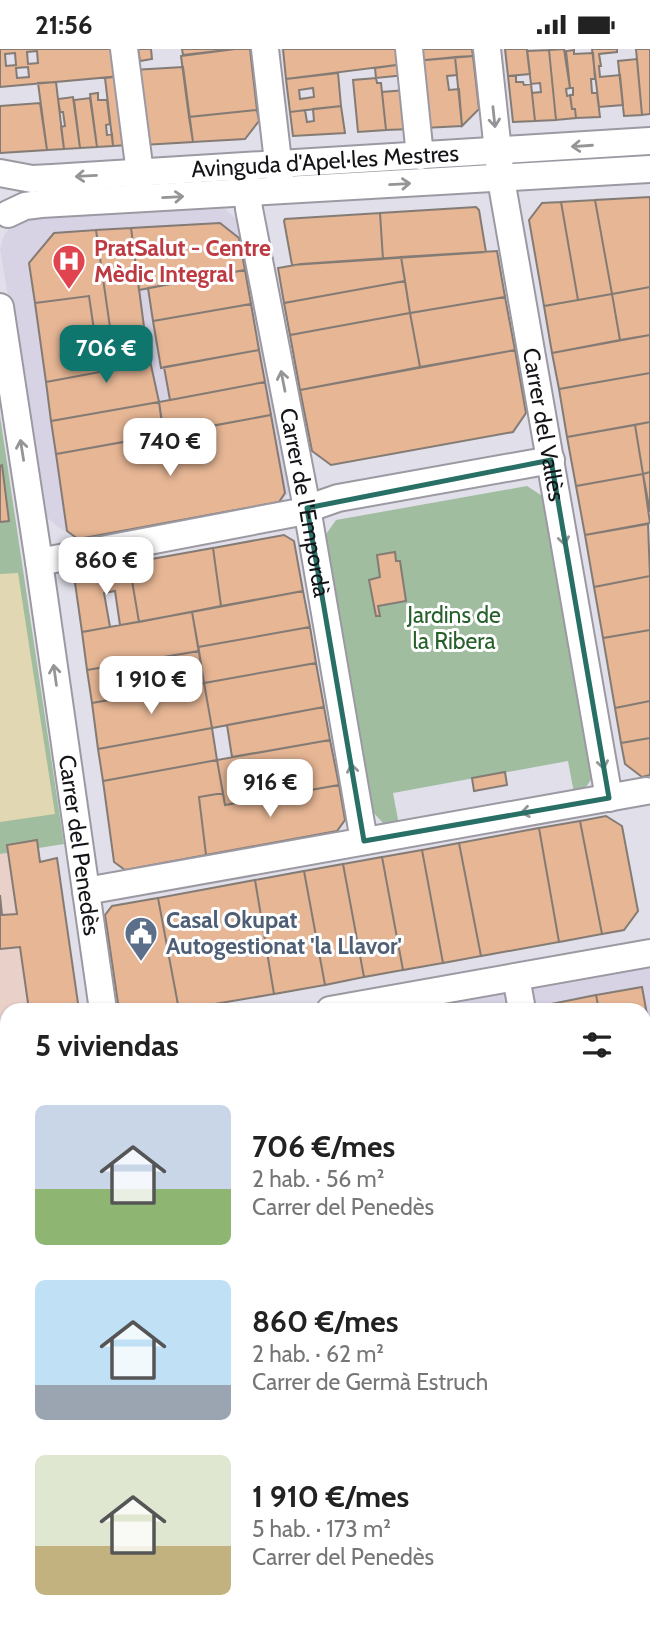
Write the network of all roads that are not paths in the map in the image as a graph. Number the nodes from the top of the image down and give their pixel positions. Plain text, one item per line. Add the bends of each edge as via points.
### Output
1 (124, 49) edge
2 (265, 49) edge
3 (409, 49) edge
4 (487, 49) edge
5 (650, 141) edge
6 (498, 152) junction
7 (420, 156) junction
8 (278, 164) junction
9 (245, 167) junction
10 (650, 169) edge
11 (0, 173) edge
12 (140, 173) junction
13 (501, 179) junction
14 (282, 191) junction
15 (247, 193) junction
16 (4, 217) edge
17 (0, 307) edge
18 (551, 460) junction
19 (307, 508) junction
20 (39, 562) junction
21 (609, 797) junction
22 (649, 799) edge
23 (364, 841) junction
24 (86, 891) junction
25 (650, 953) edge
26 (516, 977) junction
27 (102, 1003) edge
28 (369, 1003) edge
29 (521, 1003) edge

1 - 12 street
2 - 8 street
3 - 7 street
4 -> 6 street, Carrer del Vallès
5 -> 6 street, Avinguda d'Apel·les Mestres
6 - 7 street, Avinguda d'Apel·les Mestres
6 - 13 street, Carrer del Vallès
7 - 8 street, Avinguda d'Apel·les Mestres
8 - 9 street, Avinguda d'Apel·les Mestres
8 - 14 street
9 - 12 street, Avinguda d'Apel·les Mestres
9 - 15 street, Carrer de l'Empordà
10 - 13 street, Avinguda d'Apel·les Mestres
12 -> 11 street, Avinguda d'Apel·les Mestres via 32,179
11 - 16 street, Avinguda d'Apel·les Mestres via 15,196
14 -> 13 street, Avinguda d'Apel·les Mestres
13 - 18 street, Carrer del Vallès
14 - 15 street, Avinguda d'Apel·les Mestres
16 -> 15 street, Avinguda d'Apel·les Mestres via 41,204
19 -> 15 street, Carrer de l'Empordà
20 -> 17 street, Carrer del Penedès
18 - 19 street via 338,498
18 -> 21 street, Carrer del Vallès
19 - 20 street
23 -> 19 street, Carrer de l'Empordà
24 -> 20 street, Carrer del Penedès
21 - 22 street
21 -> 23 street
23 - 24 street
24 - 27 street, Carrer del Penedès
25 - 26 street
26 - 28 street
26 - 29 street

